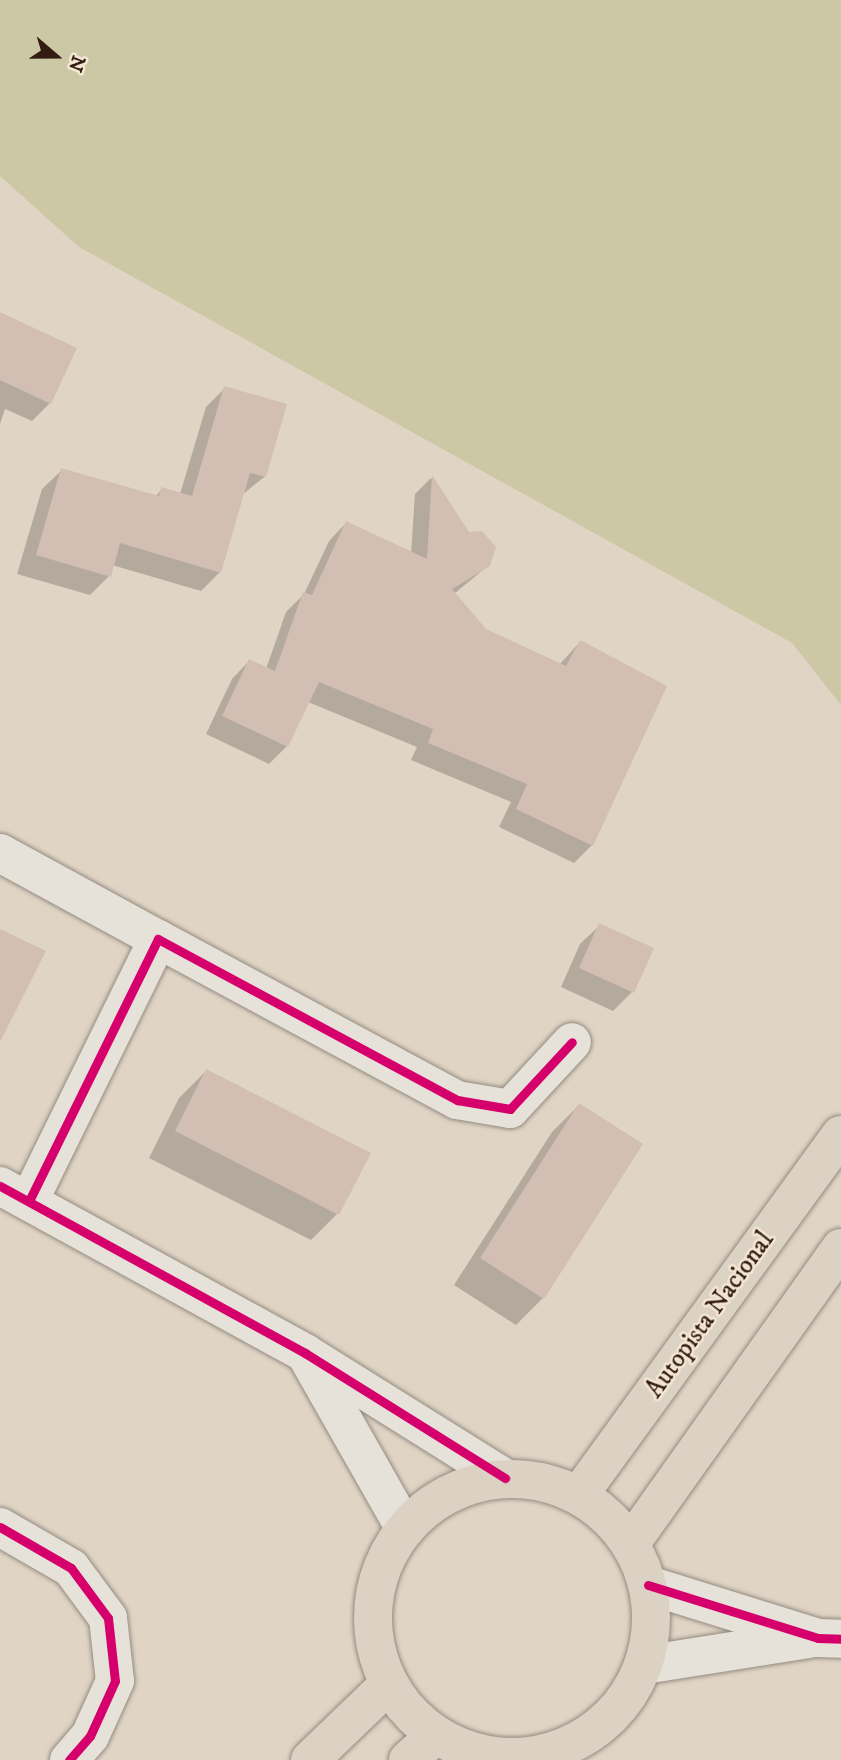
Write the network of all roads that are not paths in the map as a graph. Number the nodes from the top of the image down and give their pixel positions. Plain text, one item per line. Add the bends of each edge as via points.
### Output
1 (0, 853) edge
2 (158, 939) junction
3 (572, 1042) dead end
4 (841, 1135) edge
5 (14, 1194) edge
6 (841, 1248) edge
7 (305, 1353) junction
8 (505, 1478) junction
9 (579, 1495) junction
10 (0, 1527) edge
11 (405, 1528) junction
12 (631, 1543) junction
13 (648, 1585) junction
14 (830, 1638) edge
15 (644, 1665) junction
16 (388, 1684) junction
17 (422, 1748) edge
18 (69, 1760) edge
19 (310, 1760) edge

1 - 2 street
2 - 3 street via 457,1100 510,1109
2 - 5 street
4 - 9 main road, Autopista Nacional
5 - 7 street
6 - 12 main road
7 - 8 street
7 - 11 street
8 - 9 main road via 543,1481
8 - 11 main road via 467,1485 433,1502
9 - 12 main road via 599,1508
10 - 18 street via 71,1568 108,1618 115,1681 90,1736
11 - 16 main road via 387,1556 372,1620
12 - 13 main road
13 - 14 street
13 - 15 main road via 652,1625
14 - 15 street
15 - 17 main road via 610,1718 556,1751 526,1758 494,1758 463,1750
16 - 17 main road via 409,1713
16 - 19 main road

